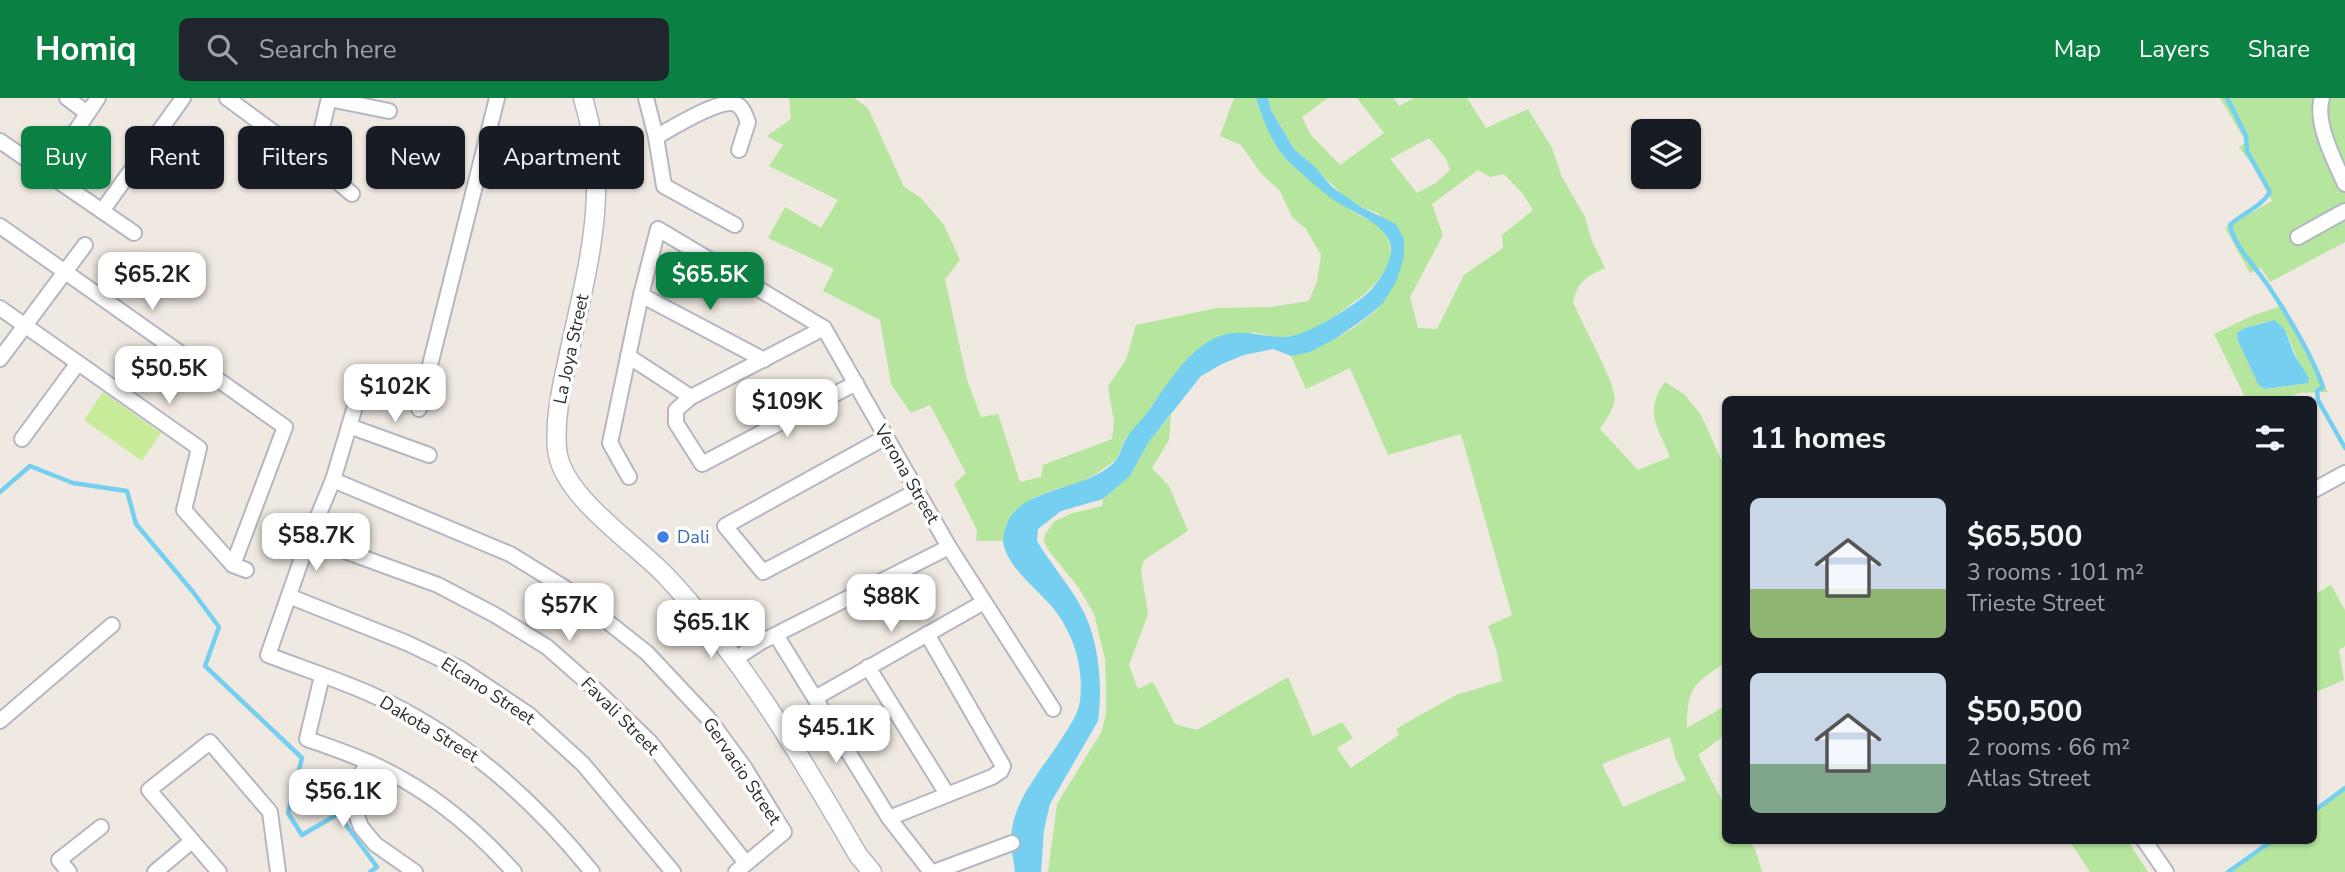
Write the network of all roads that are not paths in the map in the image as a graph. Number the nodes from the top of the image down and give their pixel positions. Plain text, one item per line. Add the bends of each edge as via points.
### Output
1 (66, 98) edge
2 (98, 98) edge
3 (183, 98) edge
4 (227, 98) edge
5 (253, 98) edge
6 (329, 98) edge
7 (497, 98) edge
8 (583, 98) edge
9 (646, 98) edge
10 (2322, 98) edge
11 (389, 111) dead end
12 (87, 113) junction
13 (249, 114) junction
14 (78, 126) edge
15 (265, 126) edge
16 (322, 126) edge
17 (656, 136) junction
18 (0, 141) edge
19 (739, 150) dead end
20 (21, 155) edge
21 (2345, 184) edge
22 (70, 189) edge
23 (346, 189) edge
24 (352, 194) dead end
25 (102, 211) junction
26 (2345, 211) edge
27 (736, 225) dead end
28 (0, 226) edge
29 (134, 233) dead end
30 (2298, 237) dead end
31 (85, 245) dead end
32 (65, 272) junction
33 (641, 295) junction
34 (0, 308) edge
35 (24, 326) junction
36 (824, 328) junction
37 (628, 356) junction
38 (0, 359) edge
39 (764, 360) junction
40 (78, 363) junction
41 (856, 383) junction
42 (691, 397) junction
43 (356, 403) dead end
44 (419, 409) dead end
45 (349, 426) junction
46 (886, 437) junction
47 (22, 439) dead end
48 (429, 455) dead end
49 (2345, 473) edge
50 (629, 477) dead end
51 (333, 480) junction
52 (2317, 489) edge
53 (917, 492) junction
54 (309, 538) junction
55 (949, 547) junction
56 (291, 597) junction
57 (984, 602) junction
58 (112, 625) dead end
59 (927, 634) junction
60 (776, 635) junction
61 (735, 659) junction
62 (868, 667) junction
63 (322, 676) junction
64 (815, 698) junction
65 (1053, 709) dead end
66 (0, 721) edge
67 (369, 762) junction
68 (947, 794) junction
69 (889, 818) junction
70 (101, 827) dead end
71 (192, 841) junction
72 (1012, 843) dead end
73 (2147, 844) edge
74 (741, 868) edge
75 (69, 872) edge
76 (155, 872) edge
77 (219, 872) edge
78 (278, 872) edge
79 (415, 872) edge
80 (514, 872) edge
81 (592, 872) edge
82 (673, 872) edge
83 (872, 872) edge
84 (932, 872) edge
85 (2166, 872) edge

1 - 12 street
2 - 12 street
3 - 25 street
4 - 13 street
5 - 13 street
6 - 11 street
6 - 16 street
7 - 44 street
8 - 61 street, La Joya Street via 594,137 596,220 558,403 557,451 569,480 584,499 665,575
9 - 17 street
10 - 21 street via 2323,129
12 - 14 street
13 - 15 street
17 - 19 street via 721,103 735,104 748,122
17 - 27 street via 664,186
18 - 20 street
22 - 25 street
23 - 24 street
25 - 29 street
26 - 30 street
28 - 32 street
31 - 32 street
32 - 35 street
32 - 40 street via 285,427 239,567 184,510 200,448
33 - 36 street, Verona Street via 658,229
33 - 37 street
33 - 39 street
34 - 35 street
35 - 38 street
35 - 40 street
36 - 39 street
36 - 41 street, Verona Street
37 - 42 street
37 - 50 street via 610,443
39 - 42 street
40 - 47 street
41 - 42 street via 702,464 676,423 676,410
41 - 46 street, Verona Street
43 - 45 street
45 - 48 street
45 - 51 street
46 - 53 street, Verona Street
46 - 53 street via 725,526 763,572
49 - 52 street
51 - 54 street
51 - 74 street, Gervacio Street via 510,554 565,588 647,653 708,719 784,832
53 - 55 street, Verona Street
54 - 56 street
54 - 74 street, Favali Street via 438,585 547,648 650,742
55 - 57 street, Verona Street
55 - 60 street
56 - 63 street, Dakota Street via 268,655
56 - 82 street, Elcano Street via 461,669 528,714 583,764
57 - 59 street
57 - 65 street, Verona Street
58 - 66 street
59 - 62 street
59 - 68 street via 1002,762 998,774
60 - 61 street
60 - 64 street
61 - 83 street, La Joya Street via 774,713
62 - 64 street
62 - 68 street
63 - 67 street via 307,739
63 - 81 street, Dakota Street via 369,694 438,730 483,760 529,801
64 - 69 street
67 - 79 street via 354,784 352,803 361,827 375,844
67 - 80 street via 426,793 491,846
68 - 69 street
69 - 84 street
70 - 75 street via 59,860
71 - 76 street
71 - 77 street
71 - 78 street via 149,790 210,742 271,812
72 - 84 street
73 - 85 street

